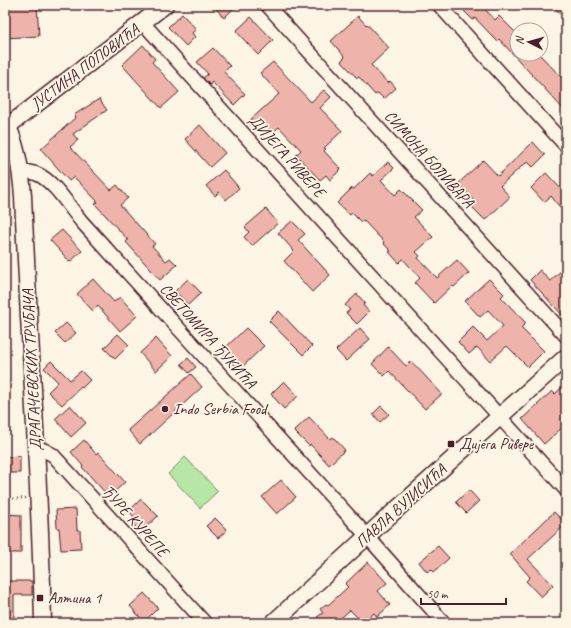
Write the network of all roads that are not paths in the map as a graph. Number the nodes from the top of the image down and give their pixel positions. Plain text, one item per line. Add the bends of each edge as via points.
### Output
1 (165, 5) edge
2 (267, 5) edge
3 (439, 5) edge
4 (143, 23) junction
5 (6, 125) edge
6 (566, 146) edge
7 (22, 171) junction
8 (566, 336) edge
9 (566, 357) edge
10 (500, 417) junction
11 (36, 450) junction
12 (566, 490) edge
13 (367, 536) junction
14 (43, 623) edge
15 (205, 623) edge
16 (273, 623) edge
17 (444, 623) edge

1 - 4 street, ЈУСТИНА ПОПОВИЋА
2 - 8 street, СИМОНА БОЛИВАРА
3 - 6 street
4 - 5 street, ЈУСТИНА ПОПОВИЋА
4 - 10 street, ДИЈЕГА РИВЕРЕ
5 - 7 street, ДРАГАЧЕВСКИХ ТРУБАЧА via 17,150
7 - 11 street, ДРАГАЧЕВСКИХ ТРУБАЧА
7 - 13 street, СВЕТОМИРА ЂУКИЋА via 44,178 54,187 82,222
9 - 10 street, ПАВЛА ВУЈИСИЋА
10 - 12 street, ДИЈЕГА РИВЕРЕ
10 - 13 street, ПАВЛА ВУЈИСИЋА
11 - 14 street, ДРАГАЧЕВСКИХ ТРУБАЧА
11 - 15 street, ЂУРЕ КУРЕПЕ via 44,450 53,455
13 - 16 street, ПАВЛА ВУЈИСИЋА
13 - 17 street, СВЕТОМИРА ЂУКИЋА

